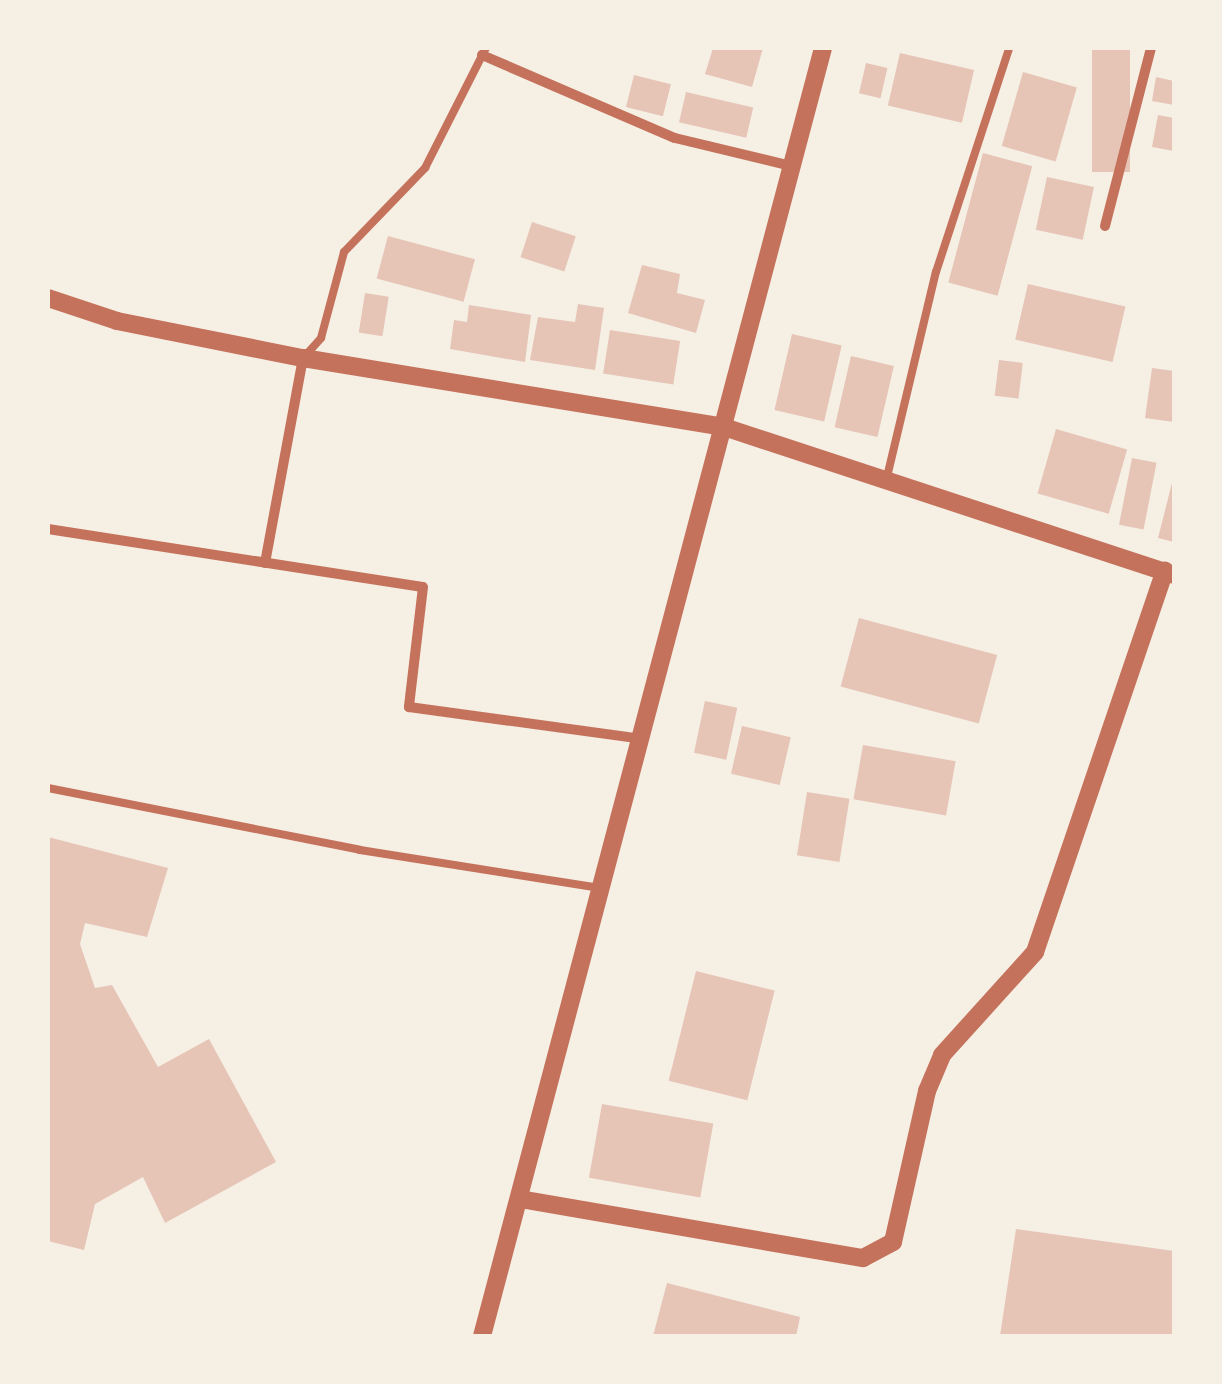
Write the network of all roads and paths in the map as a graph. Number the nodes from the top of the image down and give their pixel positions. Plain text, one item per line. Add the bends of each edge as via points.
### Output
1 (822, 48) edge
2 (1009, 48) edge
3 (1152, 48) edge
4 (484, 51) edge
5 (792, 166) junction
6 (1105, 226) dead end
7 (48, 298) edge
8 (304, 358) junction
9 (724, 427) junction
10 (887, 477) junction
11 (48, 529) edge
12 (265, 563) junction
13 (1170, 573) edge
14 (643, 739) junction
15 (48, 788) edge
16 (604, 889) junction
17 (520, 1199) junction
18 (482, 1336) edge

1 - 5 street
2 - 10 lane via 936,272
3 - 6 street
4 - 5 street via 675,138
4 - 8 lane via 426,168 344,252 321,338
5 - 9 street
7 - 8 street via 117,321
8 - 9 street
8 - 12 street
9 - 10 street
9 - 14 street
10 - 13 street
11 - 12 street
12 - 14 street via 423,587 408,707
13 - 17 street via 1035,952 942,1055 927,1090 893,1242 863,1258
14 - 16 street
15 - 16 lane via 360,850
16 - 17 street
17 - 18 street

